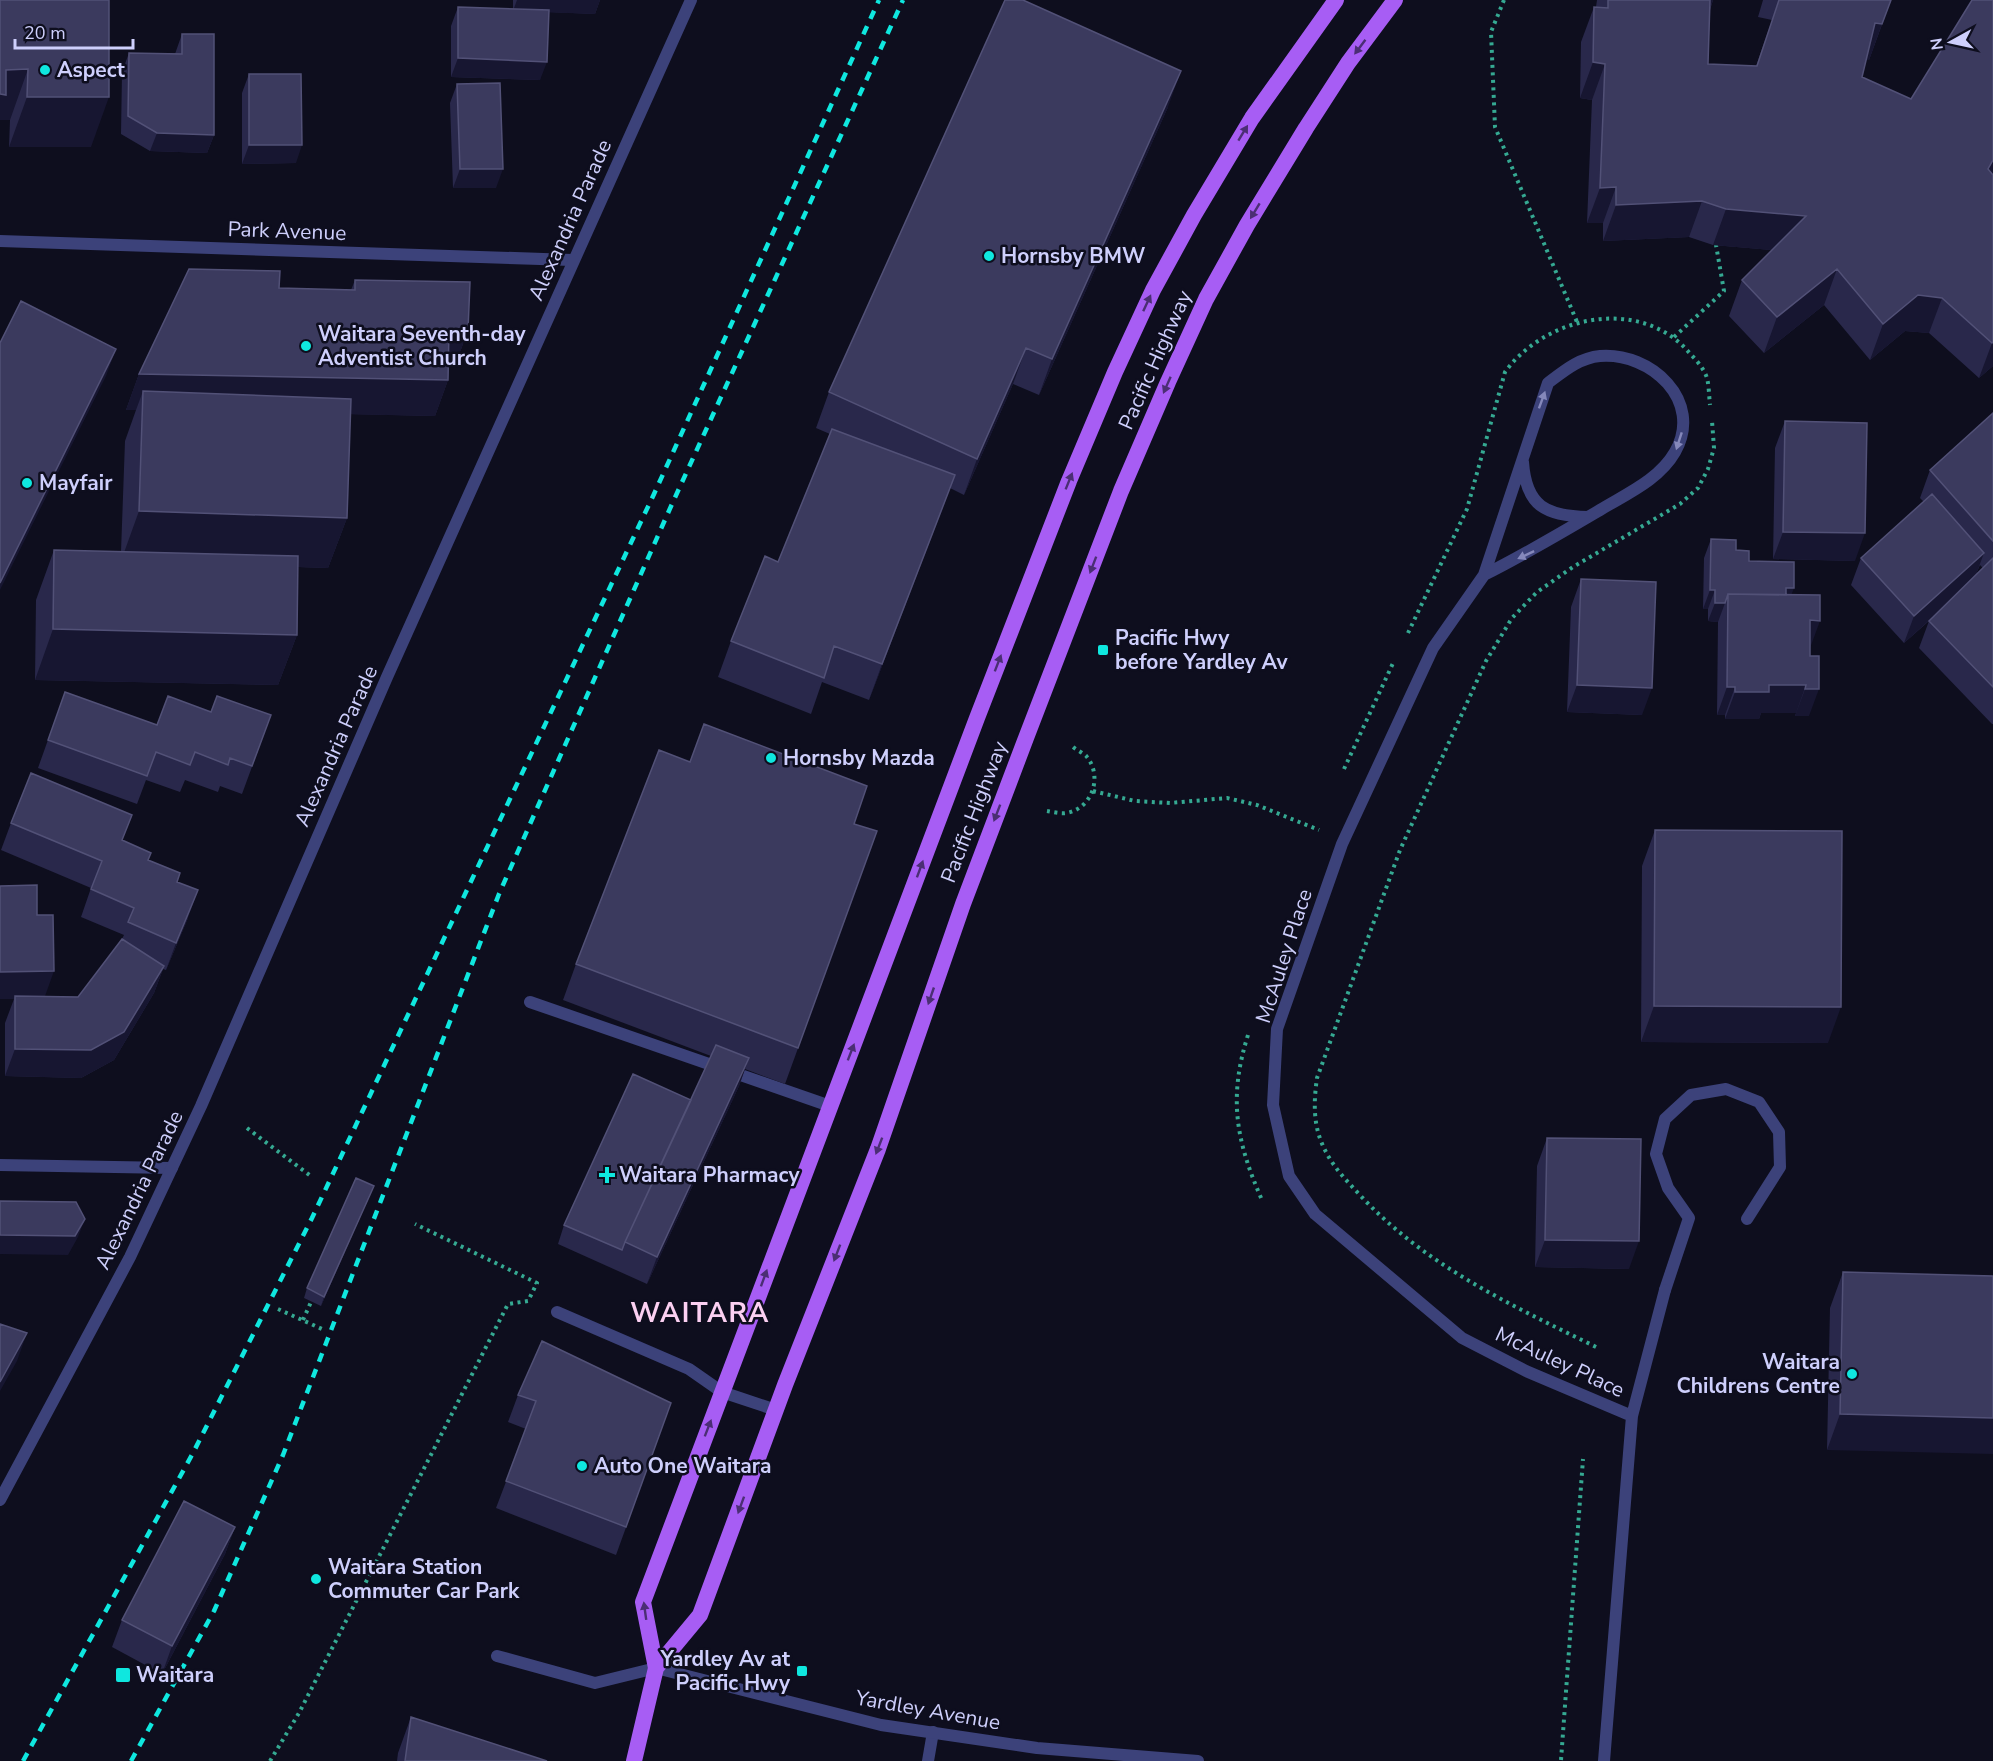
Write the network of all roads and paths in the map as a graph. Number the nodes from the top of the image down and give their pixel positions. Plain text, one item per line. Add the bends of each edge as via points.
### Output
1 (691, 0) edge
2 (1336, 0) edge
3 (1395, 0) edge
4 (1504, 0) edge
5 (0, 241) edge
6 (1716, 245) dead end
7 (572, 260) junction
8 (1577, 322) dead end
9 (1710, 407) dead end
10 (1711, 417) dead end
11 (1522, 455) junction
12 (1589, 517) junction
13 (1484, 575) junction
14 (1072, 746) dead end
15 (1093, 791) junction
16 (1047, 811) dead end
17 (1320, 831) dead end
18 (530, 1002) dead end
19 (830, 1106) junction
20 (247, 1128) dead end
21 (0, 1165) edge
22 (172, 1168) junction
23 (312, 1177) dead end
24 (1747, 1220) dead end
25 (415, 1224) dead end
26 (311, 1302) edge
27 (278, 1309) dead end
28 (557, 1312) dead end
29 (303, 1320) junction
30 (322, 1329) dead end
31 (1596, 1347) dead end
32 (722, 1392) junction
33 (776, 1410) junction
34 (1632, 1416) junction
35 (1583, 1460) dead end
36 (0, 1500) edge
37 (497, 1656) dead end
38 (656, 1668) junction
39 (933, 1732) junction
40 (1561, 1760) edge
41 (270, 1761) edge
42 (634, 1761) edge
43 (928, 1761) edge
44 (1198, 1761) edge
45 (1604, 1761) edge

1 - 7 street, Alexandria Parade
19 -> 2 main road, Pacific Highway via 976,718 1115,372 1194,215 1252,118
3 -> 33 main road, Pacific Highway via 1312,118 1247,225 1206,299 1168,382 1121,491 1026,738 963,904 878,1149
4 - 8 path via 1491,32 1495,127
5 - 7 street, Park Avenue
6 - 9 path via 1724,291 1674,338 1697,360 1707,377
7 - 22 street, Alexandria Parade
10 - 31 path via 1714,448 1698,488 1680,504 1537,592 1512,618 1486,661 1400,849 1314,1094 1321,1140 1335,1167 1386,1223 1483,1292
11 - 12 street via 1529,492 1541,508 1562,516
11 -> 12 street, McAuley Place via 1548,383 1574,364 1599,356 1627,358 1654,369 1676,392 1684,423 1675,452 1655,476
11 - 13 street, McAuley Place
12 -> 13 street, McAuley Place
13 - 34 street, McAuley Place via 1432,648 1342,844 1277,1029 1274,1105 1289,1176 1315,1214 1462,1338 1526,1371
14 - 15 path via 1087,756 1095,773
15 - 16 path via 1083,806 1066,813
15 - 17 path via 1135,801 1170,803 1227,798 1257,805
18 - 19 street
32 -> 19 main road, Pacific Highway
20 - 23 path
21 - 22 street
22 - 36 street, Alexandria Parade via 130,1257
24 - 34 street, McAuley Place via 1780,1167 1779,1132 1759,1102 1726,1089 1691,1095 1665,1119 1656,1154 1668,1188 1689,1218 1665,1290
25 - 41 path via 537,1283 528,1301 508,1304 299,1713
26 - 29 path
27 - 29 path
28 - 32 street via 689,1369
29 - 30 path
32 - 33 street
38 -> 32 main road, Pacific Highway via 643,1602
33 -> 38 main road, Pacific Highway via 700,1615
34 - 45 street, McAuley Place
35 - 40 path
37 - 38 street via 595,1683
38 - 39 street, Yardley Avenue via 881,1725
38 - 42 main road, Pacific Highway
39 - 43 street
39 - 44 street, Yardley Avenue via 1037,1748

